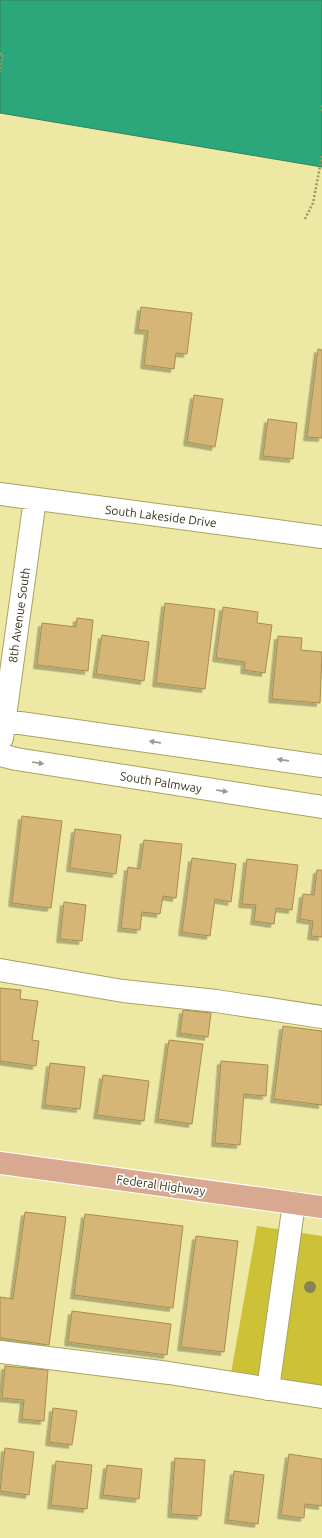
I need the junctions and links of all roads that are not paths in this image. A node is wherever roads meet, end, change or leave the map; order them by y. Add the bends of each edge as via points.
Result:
1 (0, 494) edge
2 (35, 499) junction
3 (322, 537) edge
4 (2, 723) edge
5 (0, 755) edge
6 (322, 766) edge
7 (322, 807) edge
8 (0, 970) edge
9 (322, 1017) edge
10 (0, 1163) edge
11 (294, 1203) junction
12 (322, 1207) edge
13 (0, 1352) edge
14 (268, 1389) junction
15 (322, 1397) edge

1 - 2 street, South Lakeside Drive
2 - 3 street, South Lakeside Drive
2 - 4 street, 8th Avenue South
4 - 5 street, 8th Avenue South
6 -> 4 street via 20,723
5 -> 7 street, South Palmway
8 - 9 street via 123,991 216,1001
10 - 11 main road, Federal Highway
11 - 12 main road, Federal Highway
11 - 14 street
13 - 14 street via 169,1373
14 - 15 street

